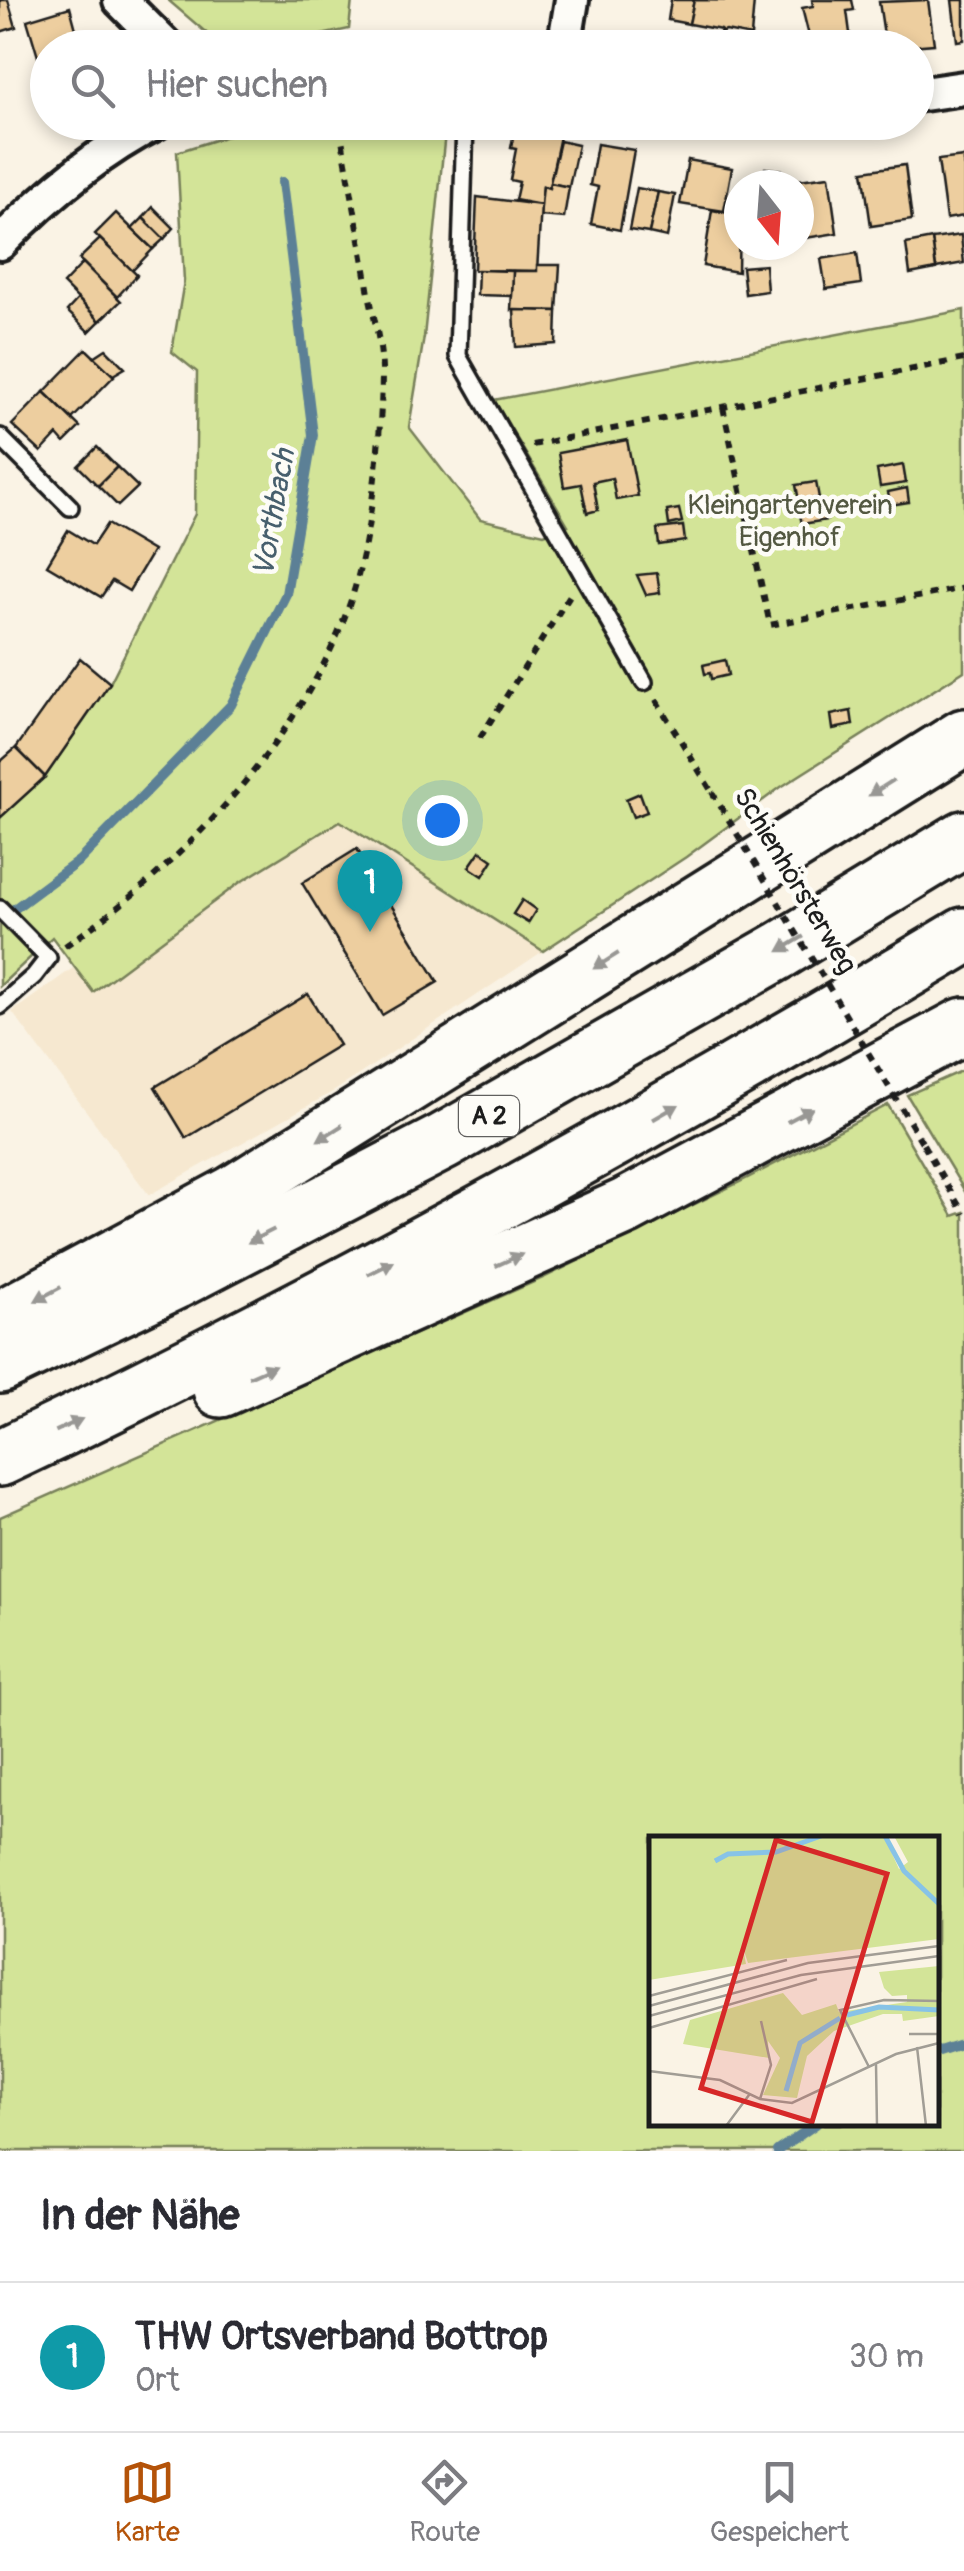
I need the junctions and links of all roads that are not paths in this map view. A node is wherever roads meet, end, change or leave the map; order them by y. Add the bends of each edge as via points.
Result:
1 (120, 0) edge
2 (572, 0) edge
3 (150, 30) edge
4 (567, 30) edge
5 (964, 88) edge
6 (934, 92) edge
7 (121, 140) edge
8 (464, 140) edge
9 (0, 242) edge
10 (0, 437) edge
11 (70, 508) dead end
12 (644, 682) road end
13 (964, 737) edge
14 (964, 839) edge
15 (0, 908) edge
16 (964, 936) edge
17 (0, 1006) edge
18 (964, 1026) edge
19 (0, 1319) edge
20 (0, 1366) edge
21 (139, 1392) junction
22 (0, 1458) edge

1 - 3 street
2 - 4 street
5 - 6 street
7 - 9 street
8 - 12 lane via 458,356
10 - 11 lane
13 -> 19 highway via 233,1194
14 -> 20 highway, A 2 via 444,1142
15 - 17 lane via 48,958
21 -> 16 highway via 412,1252
21 -> 18 highway via 184,1406 627,1206
22 -> 21 highway

